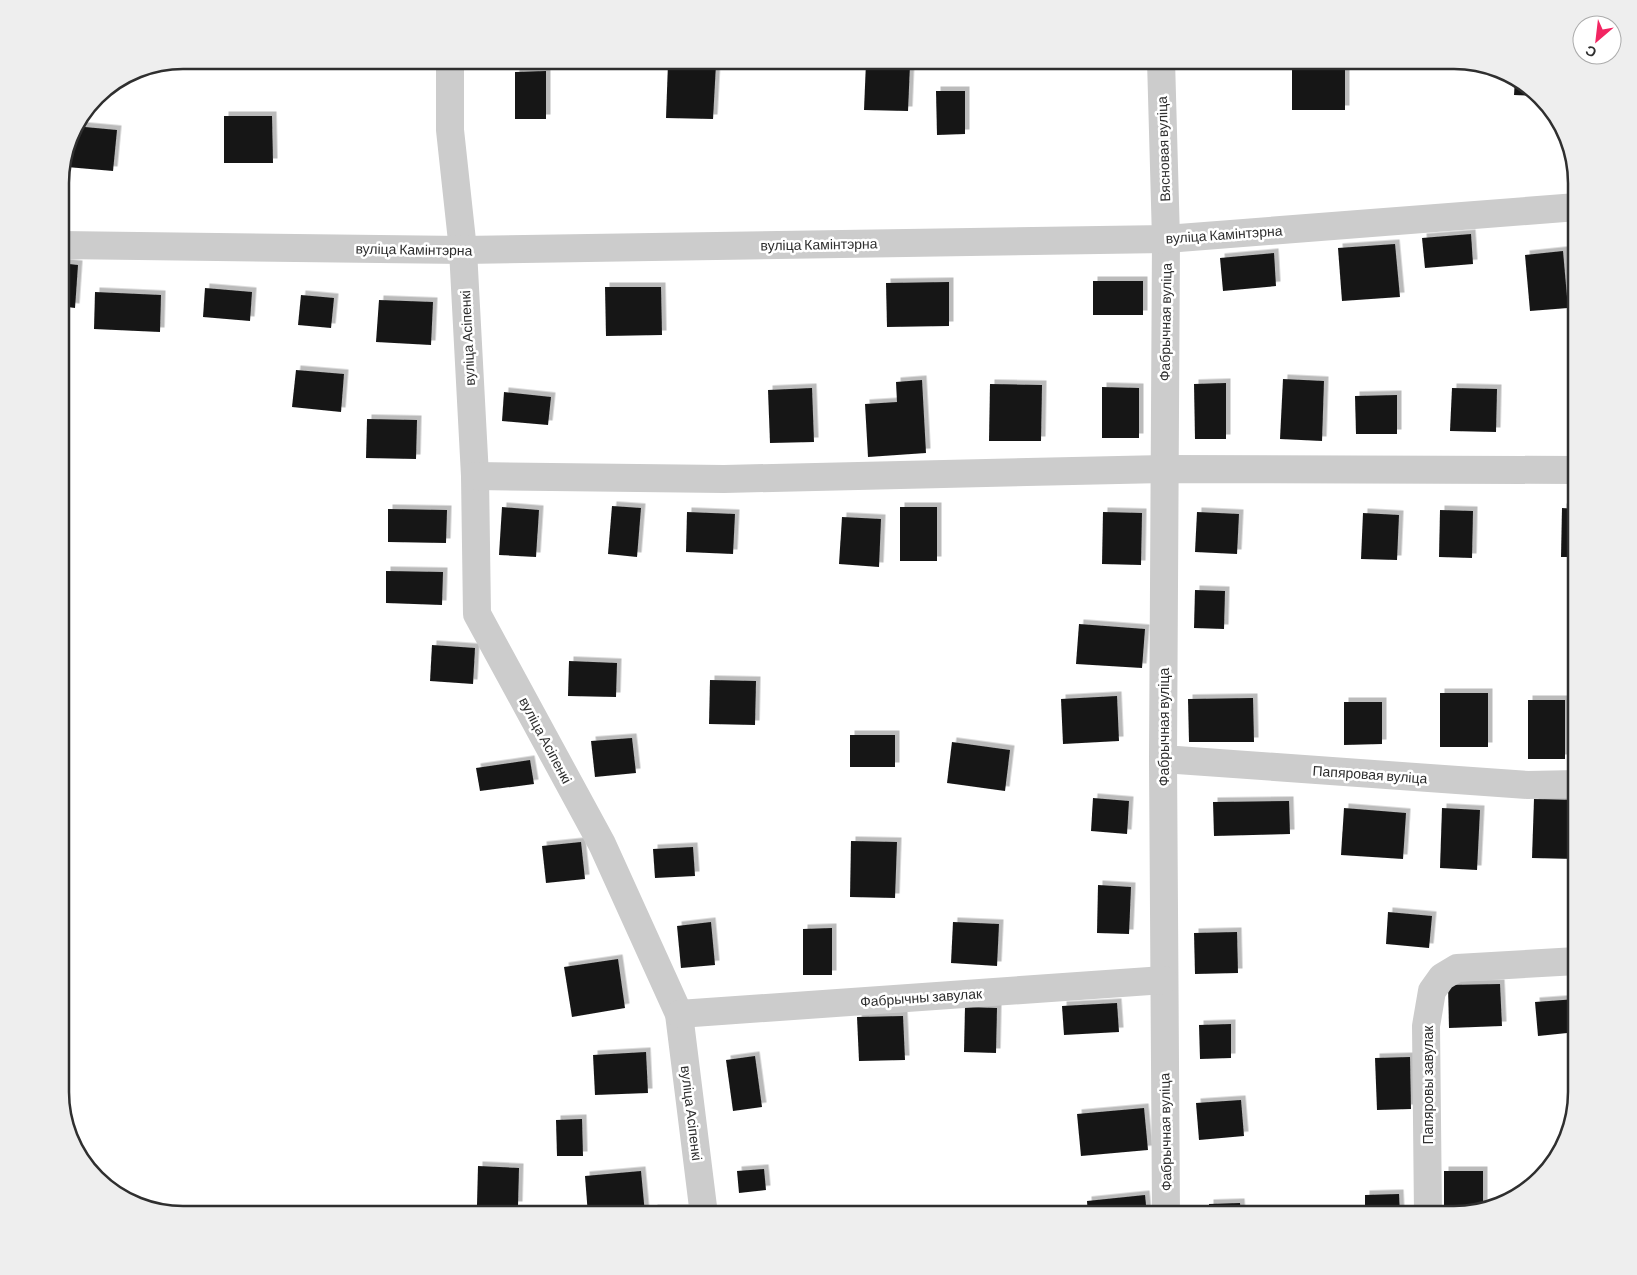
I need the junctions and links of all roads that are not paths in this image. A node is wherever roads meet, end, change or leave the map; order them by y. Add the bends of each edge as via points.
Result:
1 (450, 69) edge
2 (1161, 69) edge
3 (1568, 208) edge
4 (1166, 239) junction
5 (69, 245) edge
6 (463, 250) junction
7 (1164, 469) junction
8 (1568, 470) edge
9 (475, 476) junction
10 (1163, 759) junction
11 (1568, 784) edge
12 (1568, 962) edge
13 (1164, 980) junction
14 (679, 1014) junction
15 (703, 1206) edge
16 (1166, 1206) edge
17 (1428, 1206) edge

1 - 6 street, вуліца Асіпенкі via 450,130
2 - 4 street, Вясновая вуліца
3 - 4 street, вуліца Камінтэрна
4 - 6 street, вуліца Камінтэрна
4 - 7 street, Фабрычная вуліца
5 - 6 street, вуліца Камінтэрна
6 - 9 street, вуліца Асіпенкі
7 - 8 street
7 - 9 street via 724,479
7 - 10 street, Фабрычная вуліца
9 - 14 street, вуліца Асіпенкі via 478,614 602,844
10 - 11 street, Папяровая вуліца via 1528,785
10 - 13 street, Фабрычная вуліца
12 - 17 street, Папяровы завулак via 1457,968 1442,977 1432,991 1426,1026
13 - 14 street, Фабрычны завулак
13 - 16 street, Фабрычная вуліца
14 - 15 street, вуліца Асіпенкі

